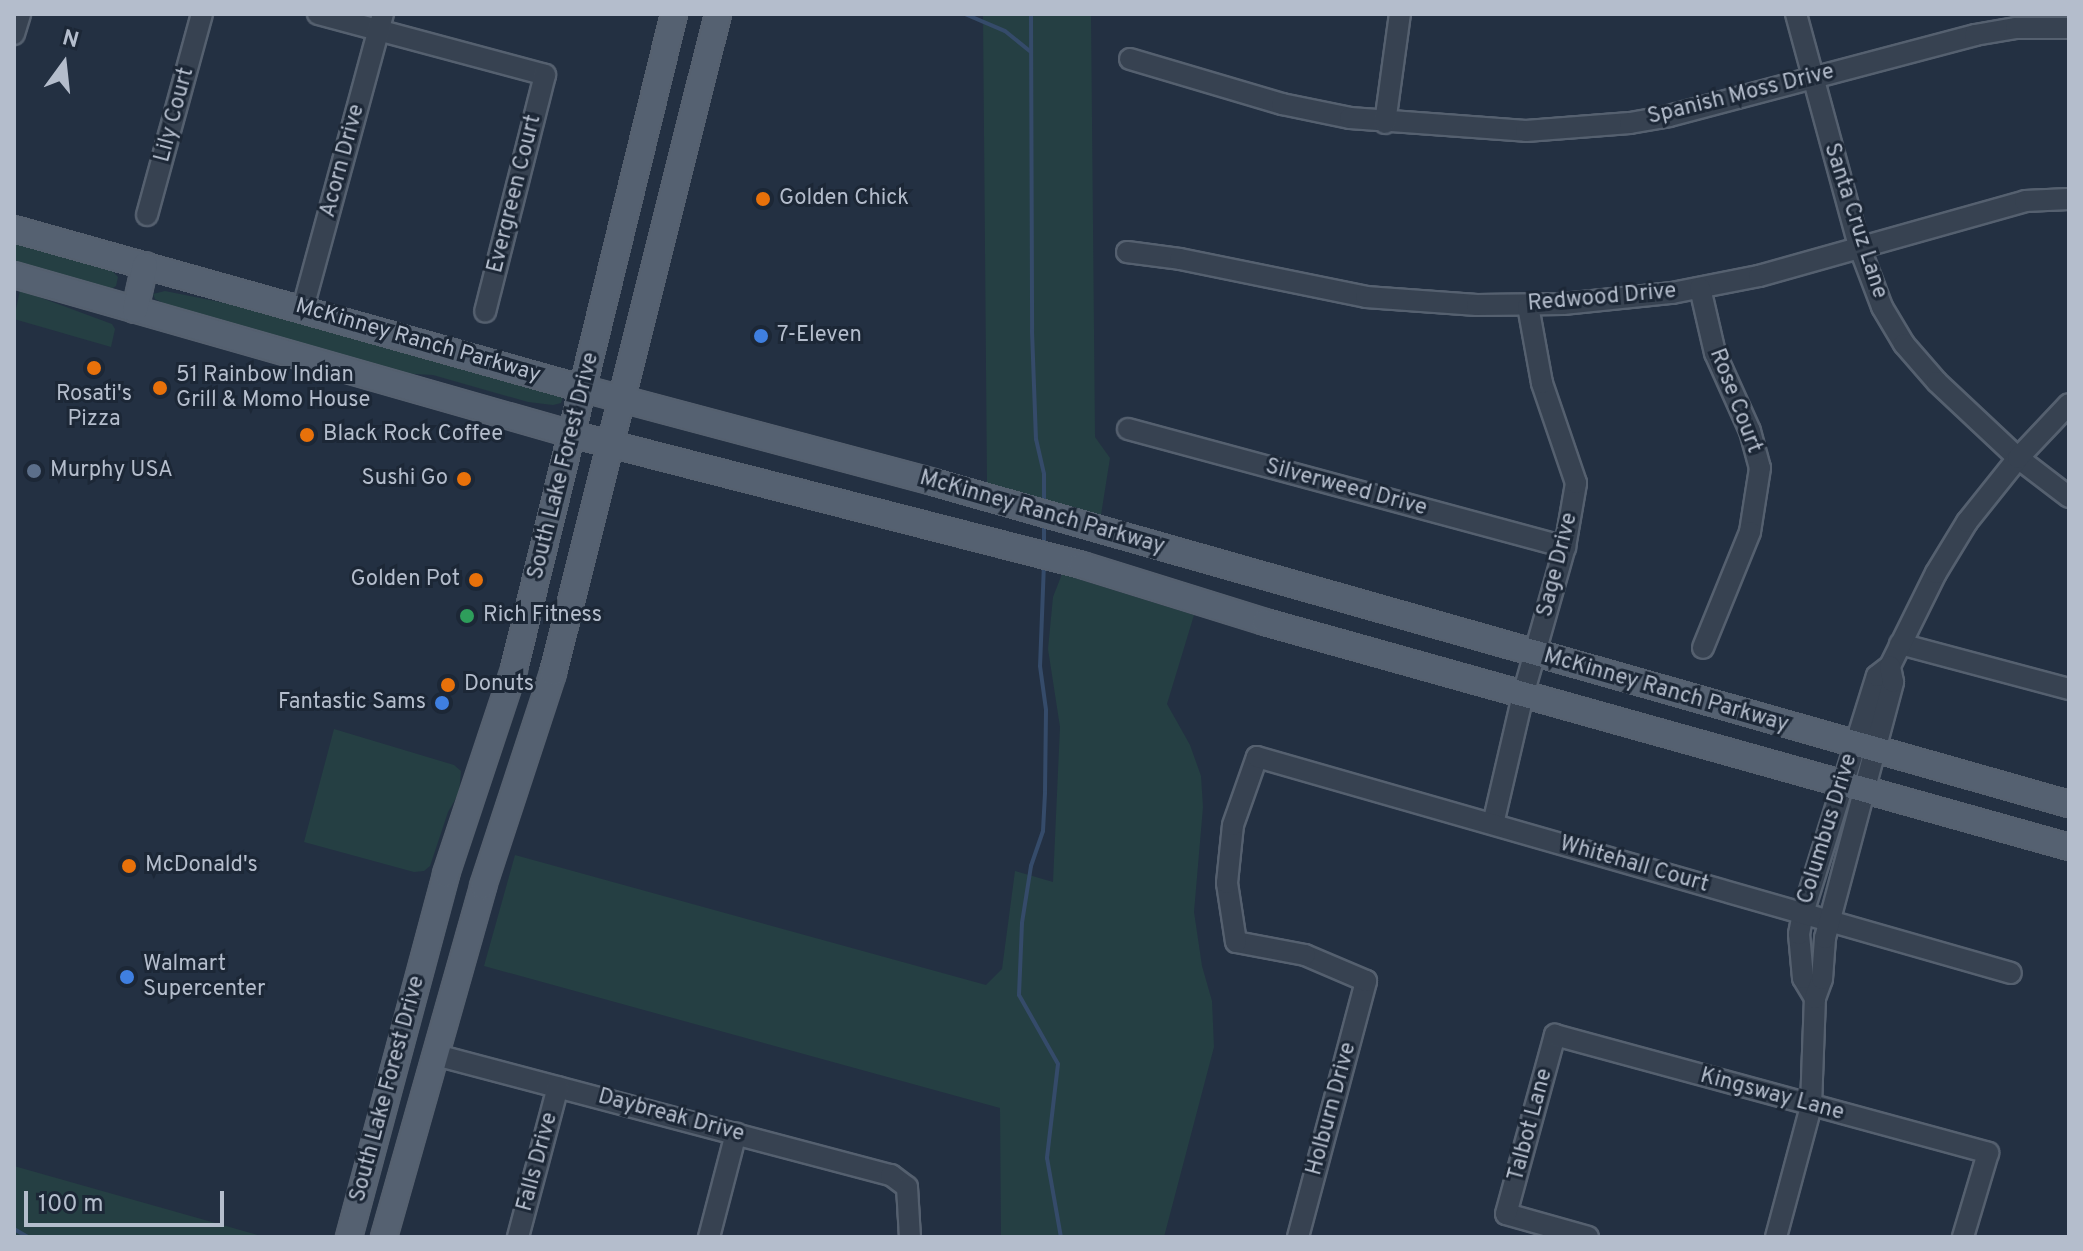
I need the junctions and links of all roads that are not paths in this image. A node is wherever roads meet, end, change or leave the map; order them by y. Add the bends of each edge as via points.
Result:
1 (20, 14) edge
2 (202, 14) edge
3 (318, 14) edge
4 (674, 14) edge
5 (718, 14) edge
6 (1400, 14) edge
7 (1796, 14) edge
8 (380, 22) edge
9 (2069, 28) edge
10 (14, 34) edge
11 (1130, 59) dead end
12 (1810, 77) junction
13 (1385, 123) junction
14 (645, 135) junction
15 (685, 145) junction
16 (2069, 199) edge
17 (147, 215) dead end
18 (14, 229) edge
19 (1859, 246) junction
20 (1127, 252) dead end
21 (145, 265) junction
22 (14, 275) edge
23 (1700, 288) junction
24 (1528, 306) junction
25 (303, 308) junction
26 (135, 310) junction
27 (485, 312) dead end
28 (584, 389) junction
29 (622, 398) junction
30 (2069, 404) edge
31 (1128, 429) dead end
32 (571, 434) junction
33 (610, 443) junction
34 (2018, 458) junction
35 (933, 482) junction
36 (2069, 497) edge
37 (861, 506) junction
38 (1565, 547) junction
39 (1900, 644) junction
40 (1703, 648) dead end
41 (1535, 654) junction
42 (2069, 689) edge
43 (1523, 695) junction
44 (1865, 747) junction
45 (1854, 787) junction
46 (2069, 804) edge
47 (1493, 824) junction
48 (2069, 847) edge
49 (439, 896) junction
50 (477, 907) junction
51 (1803, 913) junction
52 (1829, 920) junction
53 (2011, 973) dead end
54 (1366, 981) joint
55 (1815, 998) junction
56 (1555, 1035) joint
57 (436, 1055) junction
58 (558, 1087) junction
59 (1811, 1106) junction
60 (736, 1133) junction
61 (349, 1237) edge
62 (384, 1237) edge
63 (518, 1237) edge
64 (709, 1237) edge
65 (910, 1237) edge
66 (1298, 1237) edge
67 (1588, 1237) edge
68 (1776, 1237) edge
69 (1963, 1237) edge

1 - 10 street
2 - 17 street, Lily Court
3 - 8 street
4 - 14 main road, South Lake Forest Drive
5 - 15 main road, South Lake Forest Drive
6 - 13 street
7 - 12 street, Santa Cruz Lane
8 - 25 street, Acorn Drive
8 - 27 street, Evergreen Court via 545,75
9 - 12 street, Spanish Moss Drive via 1975,35
11 - 13 street, Spanish Moss Drive via 1282,104
12 - 13 street, Spanish Moss Drive via 1710,107 1630,123 1526,131
12 - 19 street, Santa Cruz Lane
14 - 15 main road
14 - 28 main road, South Lake Forest Drive
15 - 29 main road, South Lake Forest Drive
16 - 19 street, Redwood Drive via 2025,201
18 - 21 main road, McKinney Ranch Parkway
19 - 23 street, Redwood Drive
19 - 34 street, Santa Cruz Lane via 1882,307 1904,344
20 - 24 street, Redwood Drive via 1354,295
21 - 25 main road, McKinney Ranch Parkway
21 - 26 main road
22 - 26 main road, McKinney Ranch Parkway
23 - 24 street, Redwood Drive
23 - 40 street, Rose Court via 1715,353 1750,431 1760,468 1750,532
24 - 38 street, Sage Drive via 1542,383 1576,483
25 - 28 main road, McKinney Ranch Parkway
26 - 32 main road, McKinney Ranch Parkway
28 - 29 main road, McKinney Ranch Parkway
28 - 32 main road, South Lake Forest Drive
29 - 33 main road, South Lake Forest Drive
29 - 35 main road, McKinney Ranch Parkway
30 - 34 street, Columbus Drive
31 - 38 street, Silverweed Drive
32 - 33 main road, McKinney Ranch Parkway
32 - 49 main road, South Lake Forest Drive via 514,669
33 - 37 main road, McKinney Ranch Parkway
33 - 50 main road, South Lake Forest Drive via 553,673
34 - 36 street, Santa Cruz Lane
34 - 39 street, Columbus Drive via 1962,530
35 - 37 main road via 940,496 928,513
35 - 41 main road, McKinney Ranch Parkway
37 - 43 main road, McKinney Ranch Parkway
38 - 41 street, Sage Drive
39 - 42 street
39 - 44 street, Columbus Drive via 1890,666 1877,676
41 - 43 street, Sage Drive
41 - 44 main road, McKinney Ranch Parkway
43 - 45 main road, McKinney Ranch Parkway
43 - 47 street, Sage Drive
44 - 45 street, Columbus Drive
44 - 46 main road, McKinney Ranch Parkway
45 - 48 main road, McKinney Ranch Parkway
45 - 51 street, Columbus Drive
45 - 52 street, Columbus Drive
47 - 51 street, Whitehall Court
47 - 54 street, Whitehall Court via 1257,757 1233,825 1227,883 1236,942 1305,955
49 - 50 main road
49 - 61 main road, South Lake Forest Drive
50 - 57 main road, South Lake Forest Drive
51 - 52 street, Whitehall Court
51 - 55 street, Columbus Drive via 1803,978
52 - 53 street, Whitehall Court
52 - 55 street, Columbus Drive
54 - 66 street, Holburn Drive
55 - 59 street, Columbus Drive
56 - 59 street, Kingsway Lane
56 - 67 street, Talbot Lane via 1506,1214
57 - 58 street, Daybreak Drive
57 - 62 main road, South Lake Forest Drive
58 - 60 street, Daybreak Drive
58 - 63 street, Falls Drive
59 - 68 street, Columbus Drive
59 - 69 street, Kingsway Lane via 1988,1153
60 - 64 street
60 - 65 street, Daybreak Drive via 904,1181

